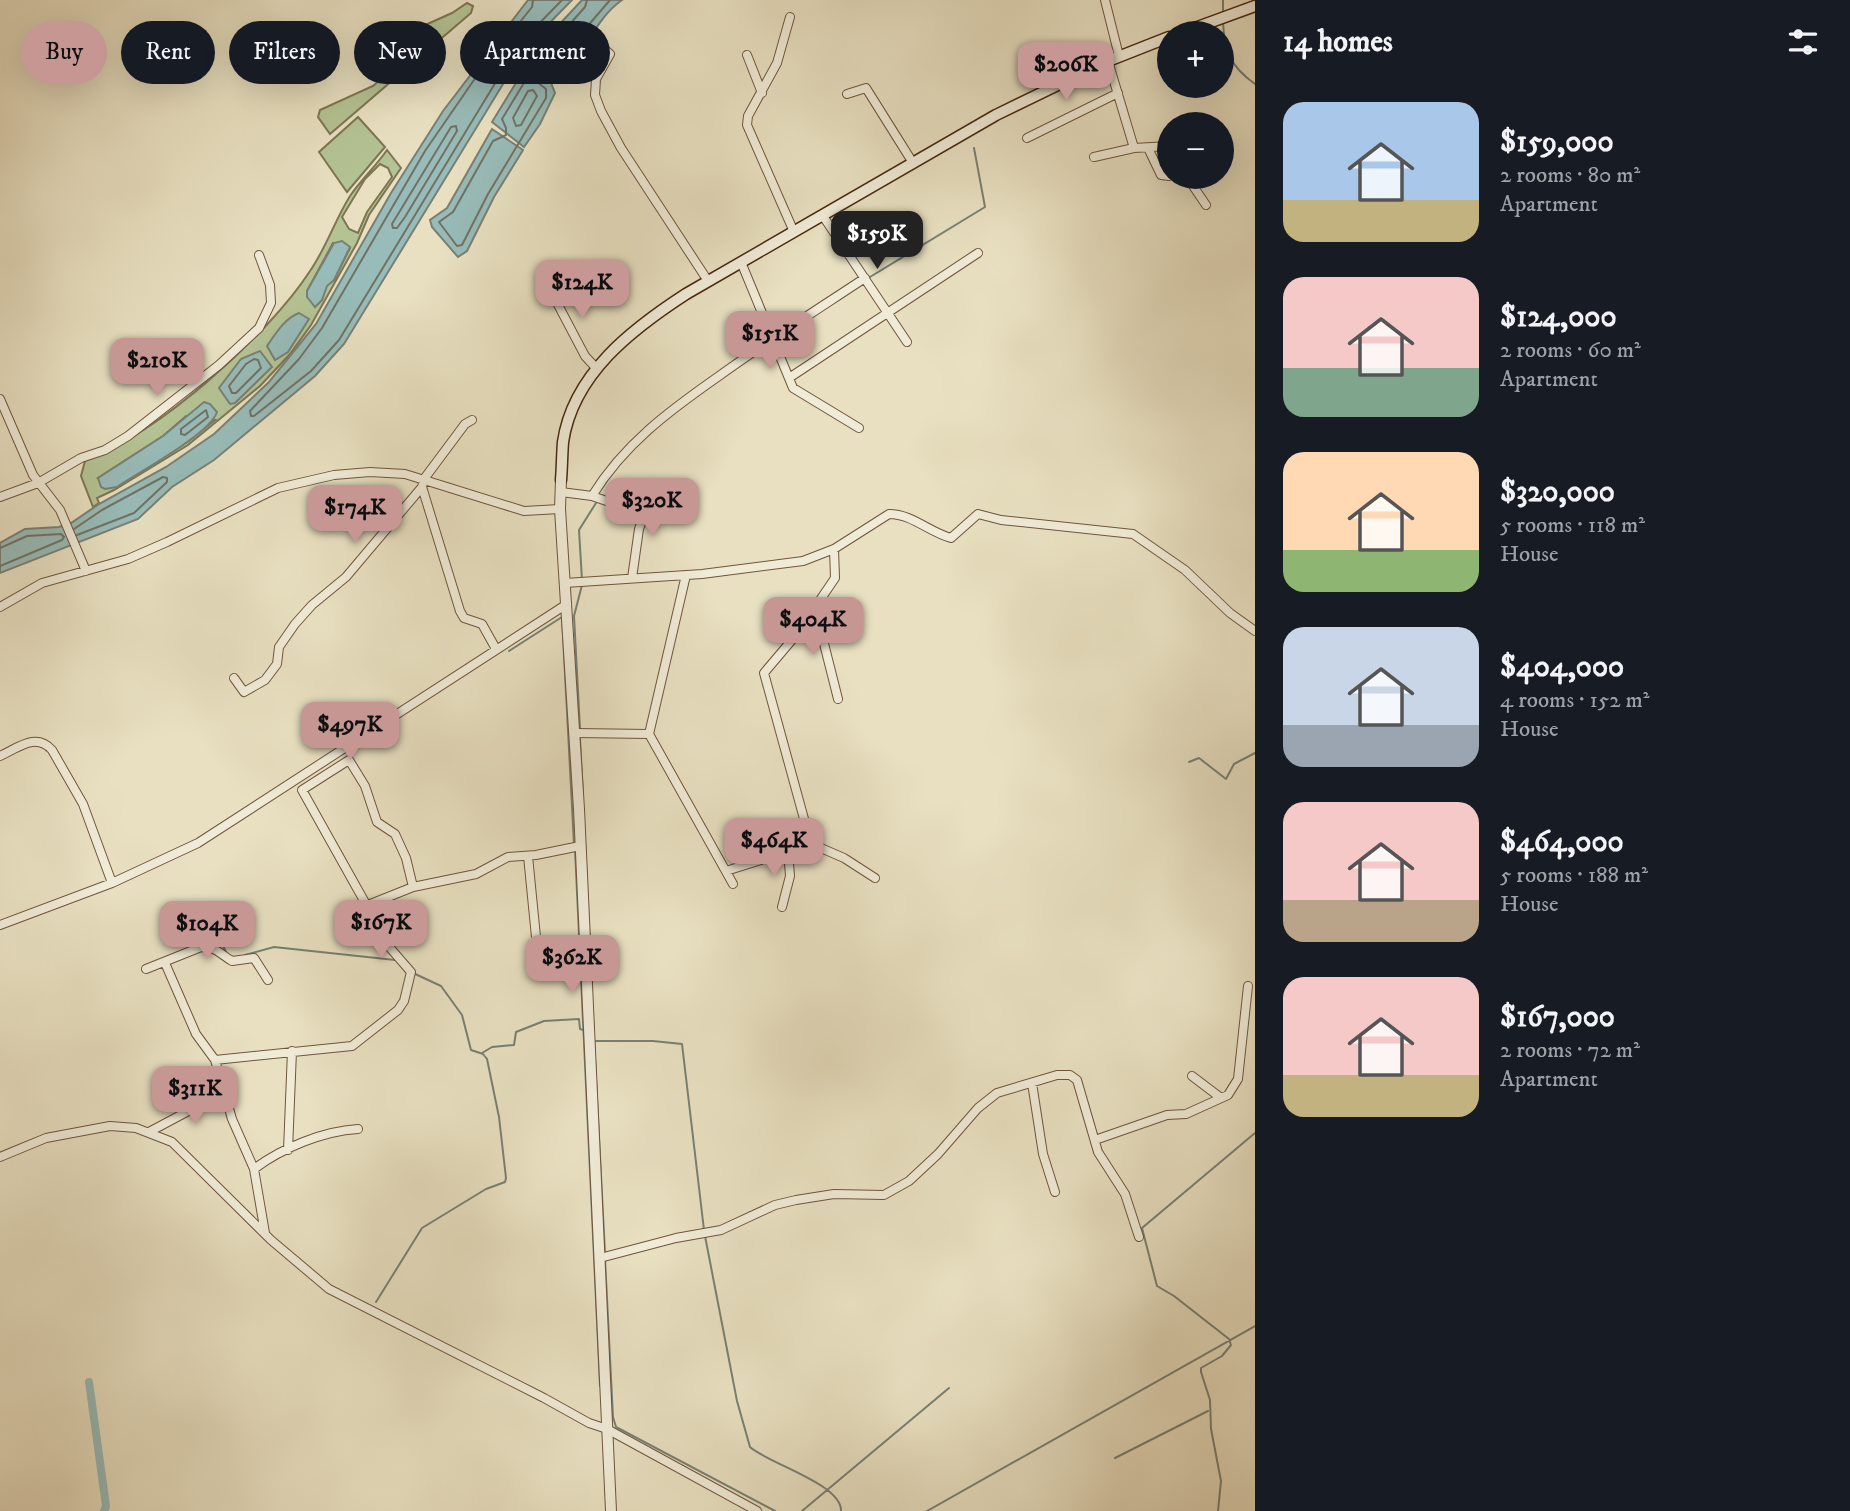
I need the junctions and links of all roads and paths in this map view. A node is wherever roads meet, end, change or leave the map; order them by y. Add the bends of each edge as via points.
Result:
1 (1105, 0) edge
2 (1255, 5) edge
3 (790, 17) dead end
4 (1213, 21) edge
5 (1157, 42) edge
6 (747, 55) dead end
7 (1114, 58) junction
8 (596, 84) edge
9 (762, 93) junction
10 (1118, 93) junction
11 (847, 94) dead end
12 (1027, 138) dead end
13 (1157, 147) edge
14 (1134, 148) junction
15 (1148, 148) junction
16 (1094, 157) dead end
17 (913, 163) junction
18 (1157, 167) edge
19 (1195, 189) edge
20 (1206, 205) dead end
21 (823, 216) junction
22 (794, 232) junction
23 (978, 253) dead end
24 (259, 255) dead end
25 (741, 262) junction
26 (561, 271) dead end
27 (864, 278) junction
28 (708, 281) junction
29 (888, 313) junction
30 (772, 338) junction
31 (907, 342) dead end
32 (597, 369) junction
33 (789, 378) junction
34 (0, 399) edge
35 (471, 420) dead end
36 (859, 428) dead end
37 (38, 483) junction
38 (423, 483) junction
39 (561, 486) junction
40 (652, 494) dead end
41 (592, 496) junction
42 (0, 497) edge
43 (561, 509) junction
44 (644, 514) junction
45 (834, 549) junction
46 (86, 571) junction
47 (686, 575) junction
48 (632, 578) junction
49 (565, 583) junction
50 (567, 604) junction
51 (0, 607) edge
52 (815, 608) junction
53 (1255, 631) edge
54 (496, 649) junction
55 (234, 678) dead end
56 (838, 699) dead end
57 (575, 733) junction
58 (649, 734) junction
59 (0, 756) edge
60 (807, 842) junction
61 (580, 846) junction
62 (788, 851) junction
63 (528, 856) junction
64 (726, 871) junction
65 (875, 878) dead end
66 (112, 883) junction
67 (733, 884) dead end
68 (413, 887) junction
69 (368, 905) junction
70 (782, 907) dead end
71 (0, 925) edge
72 (536, 937) dead end
73 (165, 963) junction
74 (146, 969) dead end
75 (268, 980) dead end
76 (1248, 986) dead end
77 (292, 1051) junction
78 (215, 1060) junction
79 (1192, 1076) dead end
80 (1032, 1083) junction
81 (224, 1092) junction
82 (1221, 1098) junction
83 (358, 1129) dead end
84 (149, 1132) junction
85 (1095, 1140) junction
86 (288, 1150) junction
87 (0, 1157) edge
88 (254, 1170) junction
89 (1055, 1192) dead end
90 (265, 1233) junction
91 (1139, 1237) dead end
92 (600, 1258) junction
93 (607, 1429) junction
94 (611, 1511) edge
95 (757, 1511) edge

1 - 7 street
2 - 4 main road
3 - 9 street
5 - 7 main road
6 - 9 street
7 - 10 street
7 - 17 main road via 996,114
8 - 28 street via 601,111 621,148
9 - 22 street via 748,116 749,133
10 - 12 street
10 - 14 street
11 - 17 street via 866,88
13 - 15 street
14 - 15 street
14 - 16 street
15 - 18 street
17 - 21 main road
19 - 20 street
21 - 22 main road
21 - 27 street
22 - 25 main road
23 - 29 street
24 - 37 street via 271,303 259,328 128,436
25 - 28 main road
25 - 30 street
26 - 32 street via 545,280 584,356
27 - 29 street
27 - 30 street
28 - 32 main road via 629,334
29 - 31 street
29 - 33 street
30 - 33 street
30 - 41 street via 656,421 608,470
32 - 39 main road via 570,415
33 - 36 street via 793,388
34 - 37 street
35 - 38 street
37 - 42 street
37 - 46 street via 66,522
38 - 43 street via 524,511
38 - 46 street via 405,474 370,472 278,488 128,559
38 - 54 street via 460,611 464,618 482,624
38 - 55 street via 346,577 296,624 279,647 276,664 265,680 244,692
39 - 41 street
39 - 43 street
40 - 44 street
41 - 44 street
43 - 49 street
44 - 48 street
45 - 47 street via 803,561
45 - 52 street via 835,578
45 - 53 street via 889,514 908,517 951,538 978,514 1132,534 1185,570
46 - 51 street via 42,583
47 - 48 street
47 - 58 street
48 - 49 street
49 - 50 street
50 - 54 street
50 - 57 street
52 - 56 street
52 - 60 street via 764,673
54 - 66 street via 198,843
57 - 58 street
57 - 61 street
58 - 64 street
59 - 66 street via 37,740 45,742 83,804
60 - 62 street
60 - 65 street
61 - 63 street
61 - 92 street
62 - 64 street
62 - 70 street via 789,876
63 - 68 street via 508,857 476,874
63 - 72 street
64 - 67 street
66 - 71 street
68 - 69 street
68 - 69 street via 395,834 377,822 365,786 348,760 302,790
69 - 77 street via 394,954 410,968 404,1001 352,1046
73 - 74 street
73 - 75 street via 211,947 232,961 254,958
73 - 78 street via 196,1034
76 - 82 street via 1238,1079
77 - 78 street
77 - 86 street
78 - 81 street
79 - 82 street
80 - 85 street via 1057,1075 1077,1080
80 - 89 street via 1043,1154
80 - 92 street via 997,1093 909,1181 884,1195 796,1199 721,1230
81 - 84 street
81 - 88 street
82 - 85 street via 1186,1114 1167,1115
83 - 86 street via 322,1136
84 - 87 street via 110,1126 80,1130
84 - 90 street via 182,1149
85 - 91 street via 1125,1194
86 - 88 street
88 - 90 street
90 - 93 street via 329,1289
92 - 93 street
93 - 94 street
93 - 95 street

